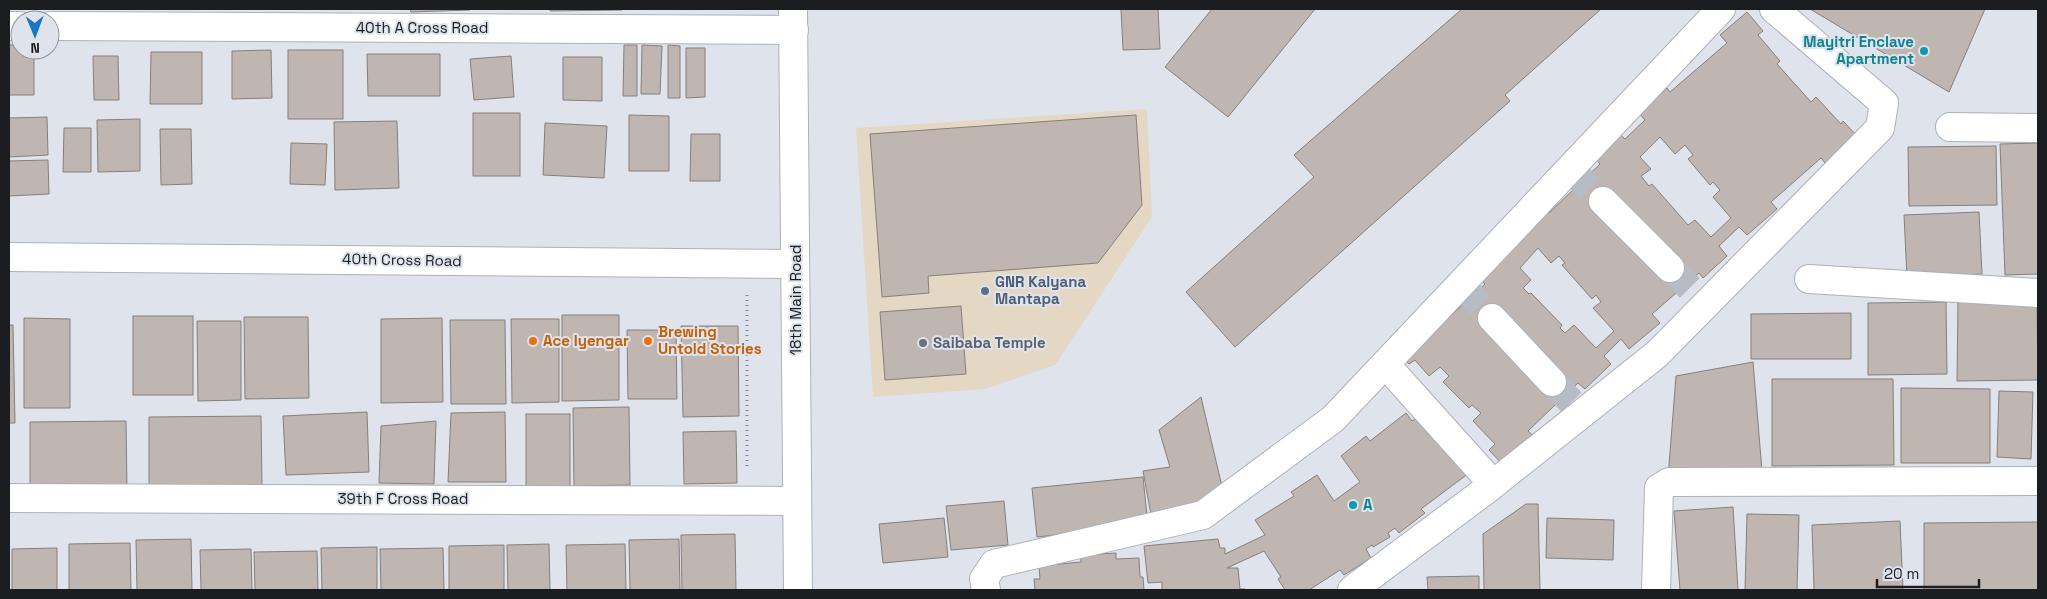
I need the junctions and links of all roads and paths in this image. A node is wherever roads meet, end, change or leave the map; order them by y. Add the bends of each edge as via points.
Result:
1 (1721, 9) edge
2 (1774, 9) edge
3 (794, 19) edge
4 (60, 26) edge
5 (1950, 128) dead end
6 (2038, 128) edge
7 (1603, 201) tunnel mouth
8 (9, 257) edge
9 (795, 264) junction
10 (1670, 268) tunnel mouth
11 (1808, 279) dead end
12 (2038, 292) edge
13 (747, 294) dead end
14 (1492, 318) tunnel mouth
15 (1386, 365) junction
16 (1552, 382) tunnel mouth
17 (747, 479) dead end
18 (2038, 481) edge
19 (1493, 484) junction
20 (9, 498) edge
21 (797, 501) junction
22 (798, 590) edge
23 (986, 590) edge
24 (1352, 590) edge
25 (1656, 590) edge

1 - 15 street
2 - 19 street via 1884,103 1880,128 1657,354
3 - 4 street, 40th A Cross Road
3 - 9 street, 18th Main Road
5 - 6 street
7 - 10 street
8 - 9 street, 40th Cross Road
9 - 21 street, 18th Main Road
11 - 12 street
13 - 17 path
14 - 16 street
15 - 19 street
15 - 23 street via 1333,419 1203,515 994,564 984,579
18 - 25 street via 1669,482 1659,488
19 - 24 street
20 - 21 street, 39th F Cross Road
21 - 22 street, 18th Main Road

